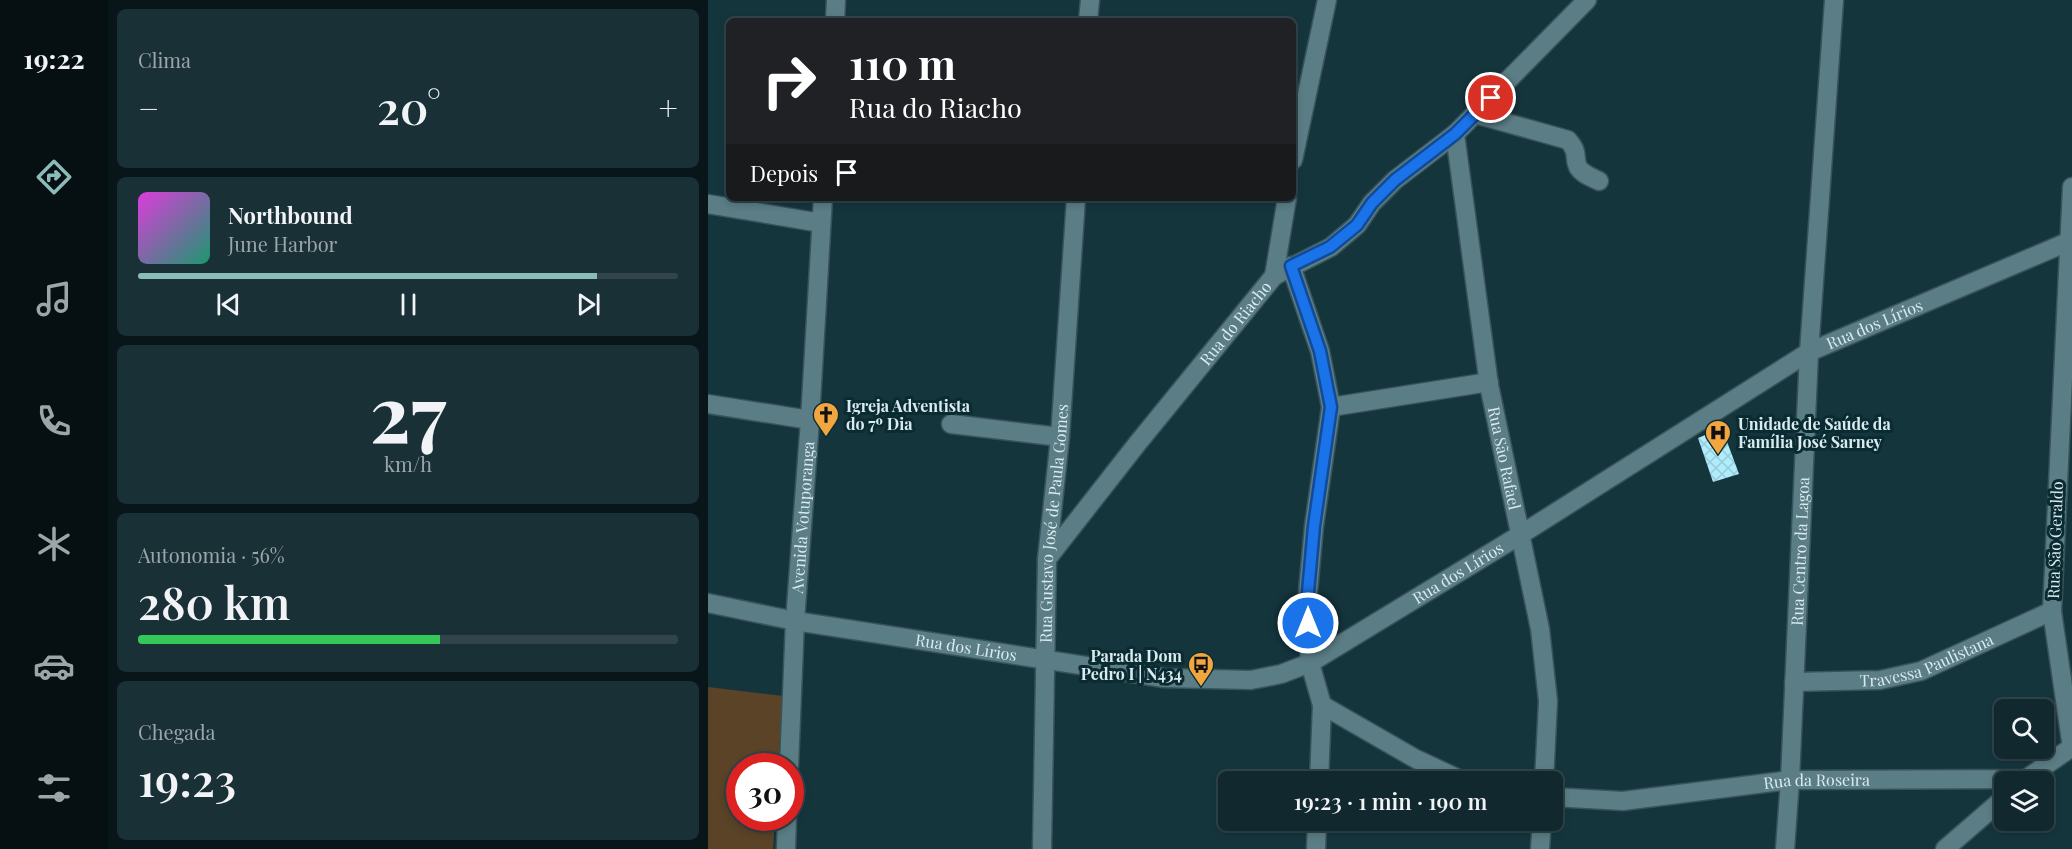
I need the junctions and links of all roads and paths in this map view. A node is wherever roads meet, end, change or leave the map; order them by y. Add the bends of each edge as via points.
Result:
1 (836, 0) edge
2 (1090, 0) edge
3 (1327, 0) edge
4 (1587, 0) edge
5 (1834, 0) edge
6 (835, 18) edge
7 (1088, 18) edge
8 (1475, 114) junction
9 (1455, 134) junction
10 (1296, 141) edge
11 (1599, 182) dead end
12 (2072, 187) edge
13 (823, 201) edge
14 (1076, 201) edge
15 (1286, 201) edge
16 (708, 204) edge
17 (2072, 204) edge
18 (821, 224) junction
19 (2070, 241) junction
20 (1291, 266) junction
21 (1274, 276) junction
22 (1809, 352) junction
23 (1489, 382) junction
24 (708, 404) edge
25 (1331, 407) junction
26 (810, 420) junction
27 (951, 424) dead end
28 (1060, 437) junction
29 (1520, 535) junction
30 (1047, 559) junction
31 (708, 603) edge
32 (2052, 611) junction
33 (795, 621) junction
34 (1046, 659) junction
35 (1310, 663) junction
36 (1794, 682) junction
37 (1322, 705) junction
38 (2072, 747) edge
39 (790, 753) edge
40 (1319, 771) edge
41 (1442, 771) edge
42 (1545, 771) edge
43 (2038, 771) edge
44 (1790, 780) junction
45 (1994, 780) edge
46 (1563, 798) edge
47 (1994, 807) edge
48 (787, 831) edge
49 (1317, 831) edge
50 (1541, 831) edge
51 (786, 849) edge
52 (1042, 849) edge
53 (1316, 849) edge
54 (1540, 849) edge
55 (1785, 849) edge
56 (1945, 849) edge

1 - 6 street
2 - 7 street
3 - 10 street
4 - 8 street, Rua do Riacho
5 - 22 street, Rua Centro da Lagoa
8 - 9 street, Rua do Riacho
8 - 11 street via 1568,140 1575,148 1578,167
9 - 20 street, Rua do Riacho via 1395,180 1357,225 1330,247
9 - 23 street, Rua São Rafael
12 - 17 street, Rua São Geraldo
13 - 18 street, Avenida Votuporanga
14 - 28 street, Rua Gustavo José de Paula Gomes
15 - 21 street
16 - 18 street
17 - 19 street, Rua São Geraldo
18 - 26 street, Avenida Votuporanga
19 - 22 street, Rua dos Lírios
19 - 32 street, Rua São Geraldo
20 - 21 street, Rua do Riacho
20 - 25 street via 1320,351
21 - 30 street, Rua do Riacho
22 - 29 street, Rua dos Lírios
22 - 36 street, Rua Centro da Lagoa
23 - 25 street
23 - 29 street, Rua São Rafael
24 - 26 street
25 - 35 street via 1307,603
26 - 33 street, Avenida Votuporanga
27 - 28 street
28 - 30 street, Rua Gustavo José de Paula Gomes
29 - 35 street, Rua dos Lírios
29 - 42 street, Rua São Rafael via 1545,663 1548,701
30 - 34 street, Rua Gustavo José de Paula Gomes
31 - 33 street, Rua dos Lírios
32 - 36 street, Travessa Paulistana via 1921,671 1880,680
32 - 38 street, Rua São Geraldo
33 - 34 street, Rua dos Lírios
33 - 39 street, Avenida Votuporanga
34 - 35 street, Rua dos Lírios via 1164,678 1251,680
34 - 52 street, Rua Gustavo José de Paula Gomes
35 - 37 street
36 - 44 street, Rua Centro da Lagoa
37 - 40 street
37 - 41 street
38 - 43 street, Rua da Roseira
44 - 45 street, Rua da Roseira
44 - 46 street, Rua da Roseira via 1623,801
44 - 55 street, Rua Centro da Lagoa
47 - 56 street
48 - 51 street
49 - 53 street
50 - 54 street

